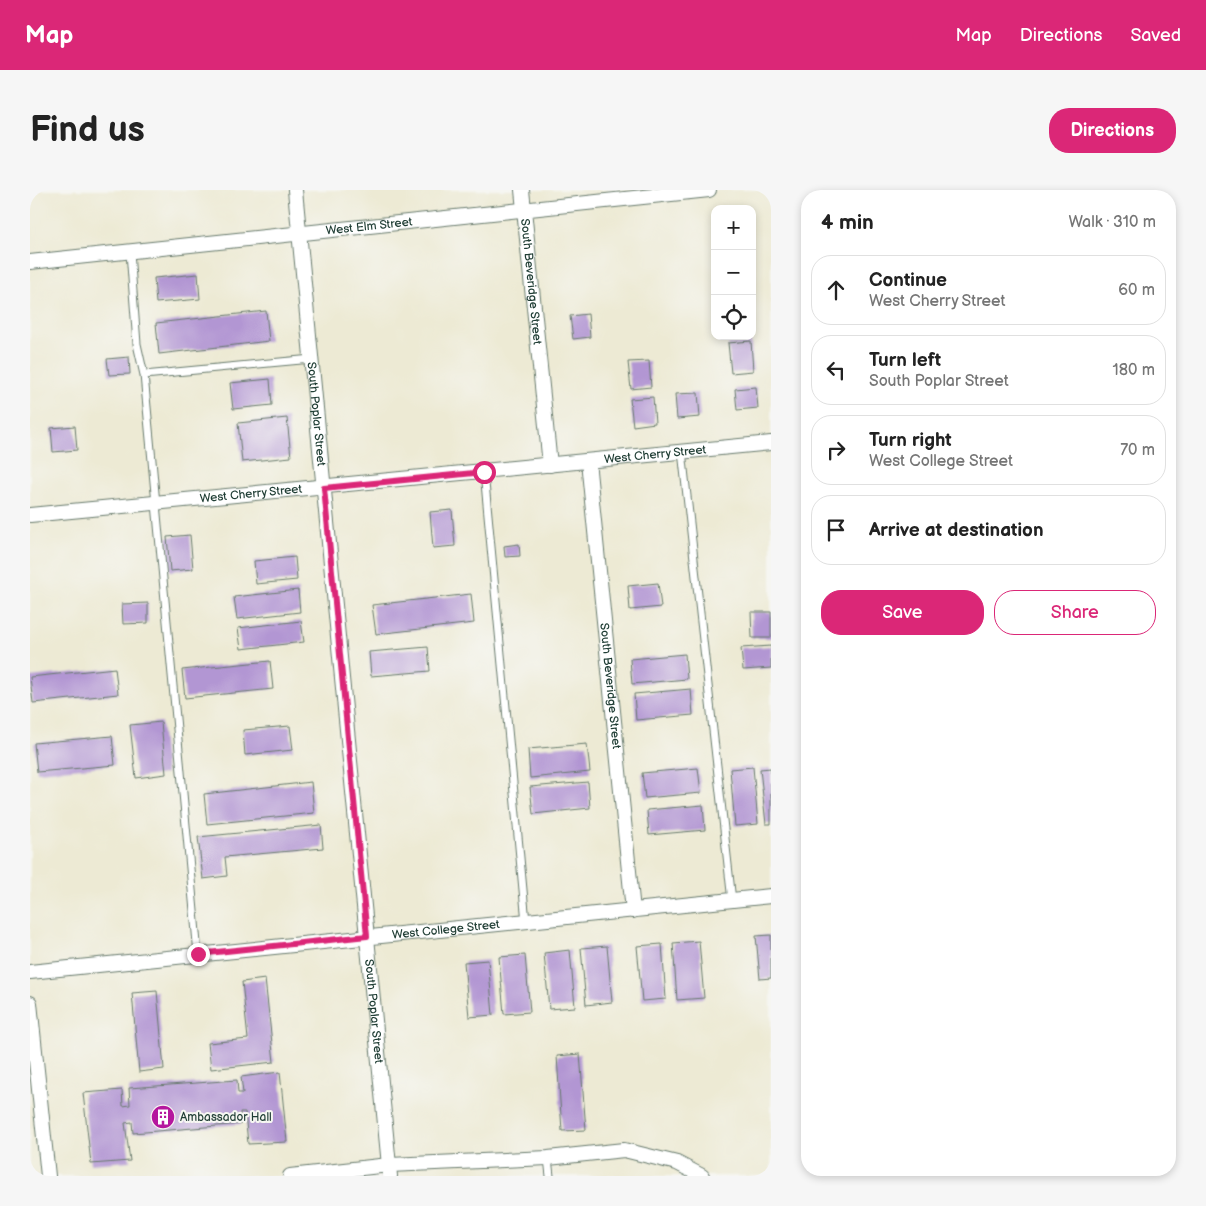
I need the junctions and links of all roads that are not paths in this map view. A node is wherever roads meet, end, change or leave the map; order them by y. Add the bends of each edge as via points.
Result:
1 (295, 190) edge
2 (522, 190) edge
3 (709, 190) edge
4 (524, 209) junction
5 (300, 234) junction
6 (130, 252) junction
7 (30, 262) edge
8 (312, 359) junction
9 (144, 375) junction
10 (771, 443) edge
11 (682, 451) junction
12 (588, 461) junction
13 (550, 464) junction
14 (484, 472) junction
15 (324, 488) junction
16 (155, 502) junction
17 (30, 515) edge
18 (771, 896) edge
19 (732, 901) junction
20 (633, 911) junction
21 (526, 922) junction
22 (367, 936) junction
23 (198, 954) junction
24 (30, 972) edge
25 (30, 1003) edge
26 (548, 1158) junction
27 (390, 1170) edge
28 (48, 1176) edge
29 (290, 1176) edge
30 (550, 1176) edge
31 (702, 1176) edge

1 - 5 street, South Poplar Street
2 - 4 street, South Beveridge Street
3 - 4 street, West Elm Street
4 - 5 street, West Elm Street
4 - 13 street, South Beveridge Street
5 - 6 street, West Elm Street
5 - 8 street, South Poplar Street
6 - 7 street, West Elm Street
6 - 9 lane via 137,344
8 - 9 lane
8 - 15 street, South Poplar Street
9 - 16 lane
10 - 11 street, West Cherry Street
11 - 12 street, West Cherry Street
11 - 19 lane
12 - 13 street, West Cherry Street
12 - 20 street, South Beveridge Street
13 - 14 street, West Cherry Street
14 - 15 street, West Cherry Street
14 - 21 lane
15 - 16 street, West Cherry Street
15 - 22 street, South Poplar Street
16 - 17 street, West Cherry Street
16 - 23 lane
18 - 19 street, West College Street
19 - 20 street, West College Street
20 - 21 street, West College Street
21 - 22 street, West College Street
22 - 23 street, West College Street
22 - 27 street, South Poplar Street
23 - 24 street, West College Street
25 - 28 street
26 - 27 street
26 - 30 lane
26 - 31 street via 624,1150 677,1163
27 - 29 street

